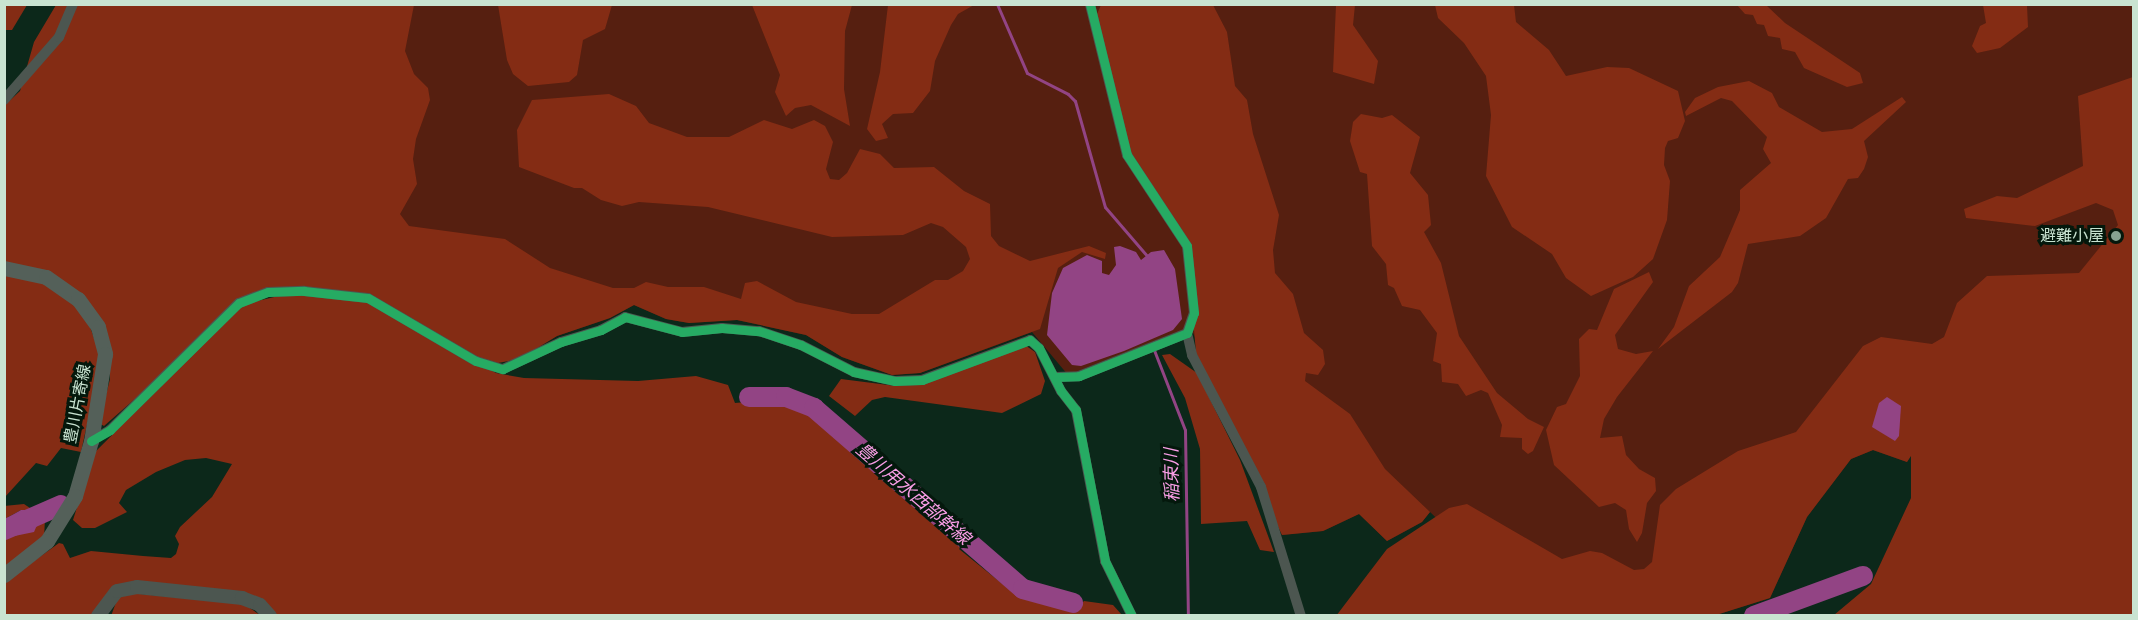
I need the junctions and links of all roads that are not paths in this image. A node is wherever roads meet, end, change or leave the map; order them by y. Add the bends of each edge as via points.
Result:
1 (74, 4) edge
2 (1090, 4) edge
3 (4, 100) edge
4 (4, 268) edge
5 (1187, 333) junction
6 (1056, 377) junction
7 (91, 441) junction
8 (4, 575) edge
9 (98, 615) edge
10 (270, 615) edge
11 (1132, 615) edge
12 (1301, 615) edge

1 - 3 street via 59,37
2 - 5 street via 1127,155 1187,246 1194,313
4 - 7 main road, 豊川片寄線 via 30,272 62,285 88,310 98,327 104,366
5 - 6 street via 1079,376
5 - 12 street via 1192,355 1261,486
6 - 7 street via 1039,348 1029,340 922,380 894,381 854,372 801,345 759,331 722,328 682,332 663,329 634,316 561,342 524,362 496,368 476,362 368,298 282,290 239,303 110,430
6 - 11 street via 1079,419 1109,575
7 - 8 main road, 豊川片寄線 via 75,496 61,523 47,541
9 - 10 street via 117,591 137,587 242,598

